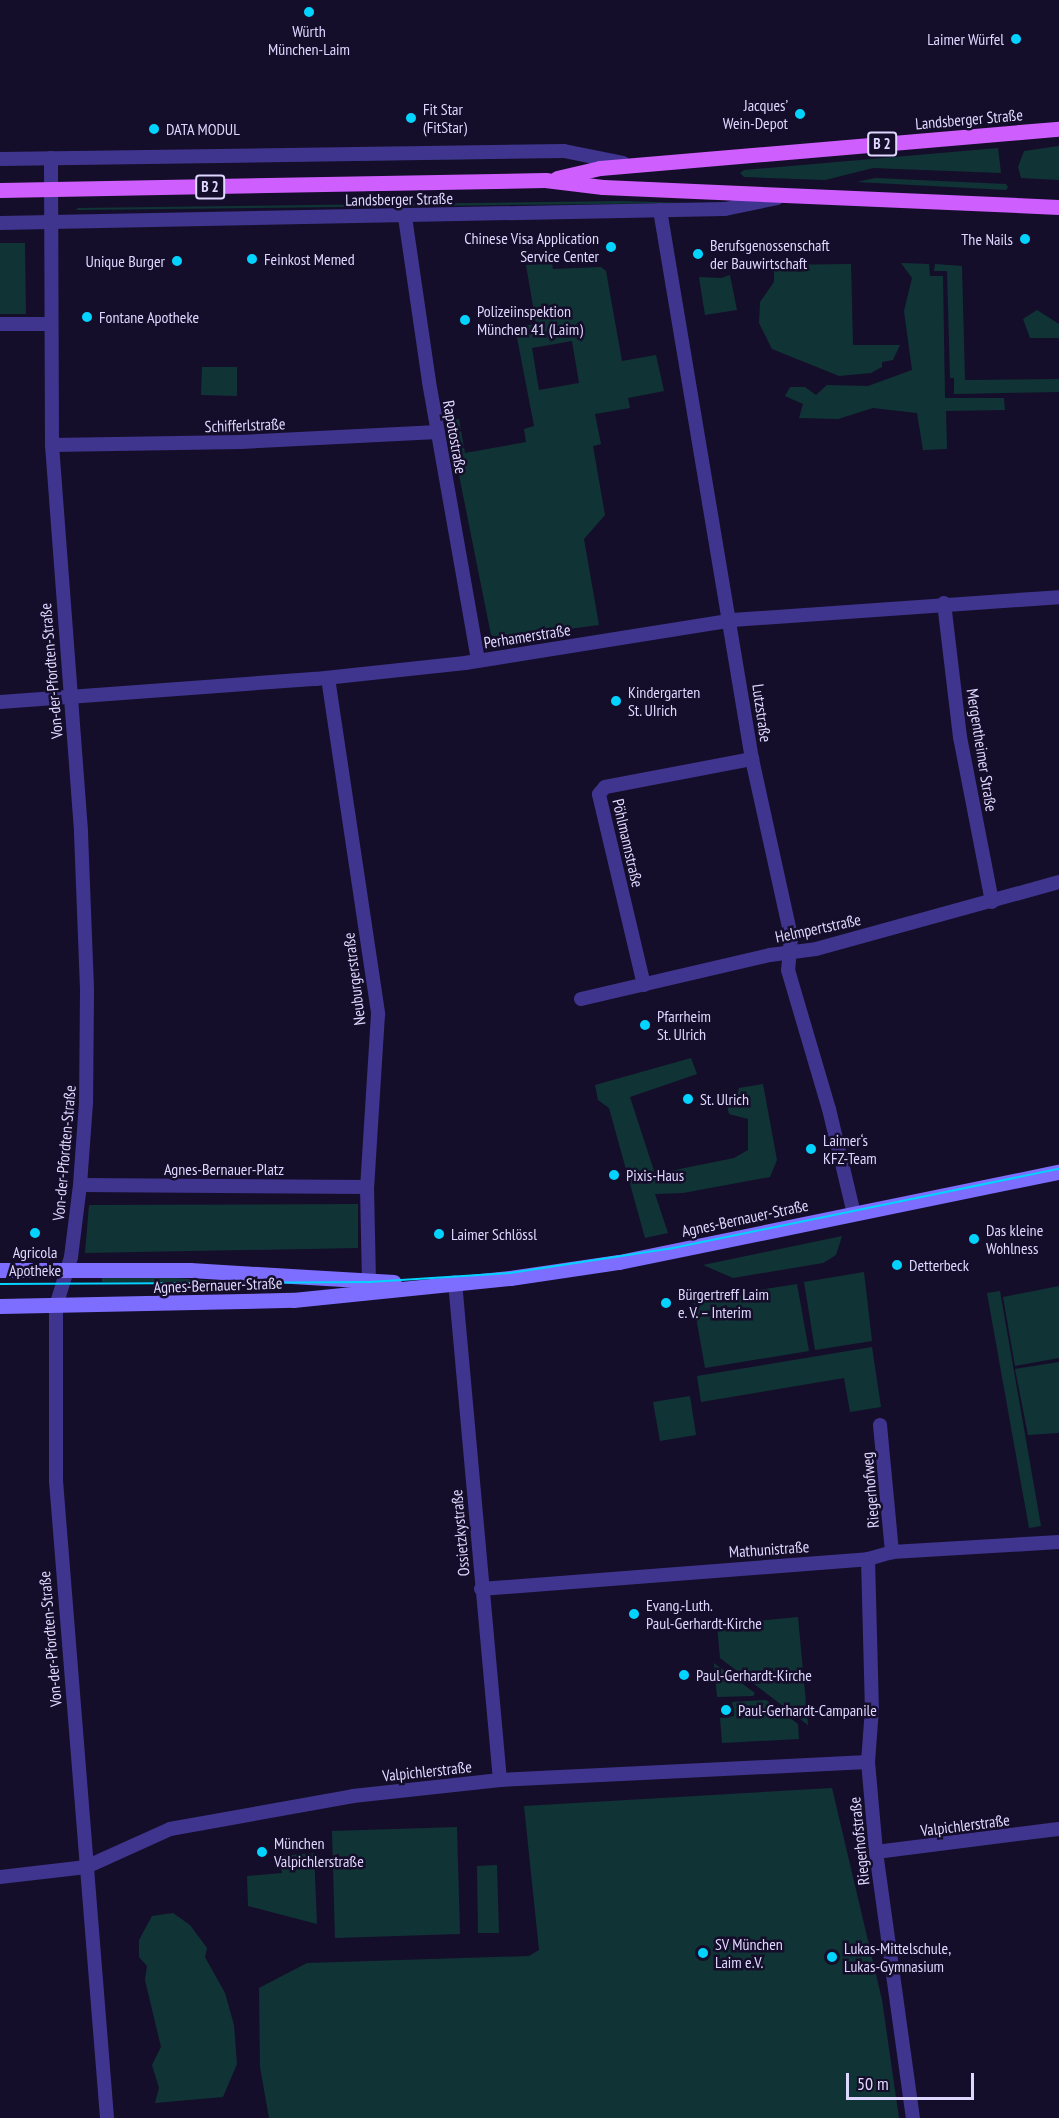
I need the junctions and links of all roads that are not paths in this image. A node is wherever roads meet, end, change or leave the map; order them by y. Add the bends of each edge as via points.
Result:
1 (1059, 129) edge
2 (51, 158) junction
3 (0, 159) edge
4 (631, 165) junction
5 (545, 180) junction
6 (51, 189) junction
7 (0, 190) edge
8 (797, 193) junction
9 (1059, 207) edge
10 (660, 210) junction
11 (405, 217) junction
12 (0, 223) edge
13 (52, 223) junction
14 (0, 324) edge
15 (50, 324) junction
16 (438, 432) junction
17 (52, 445) junction
18 (1059, 597) edge
19 (944, 603) junction
20 (732, 620) junction
21 (478, 661) junction
22 (328, 678) junction
23 (71, 697) junction
24 (0, 702) edge
25 (752, 759) junction
26 (1059, 882) edge
27 (993, 902) junction
28 (789, 952) junction
29 (644, 985) junction
30 (581, 999) dead end
31 (1059, 1172) edge
32 (80, 1185) junction
33 (368, 1187) junction
34 (854, 1214) junction
35 (0, 1270) edge
36 (67, 1270) junction
37 (369, 1279) junction
38 (455, 1282) junction
39 (435, 1283) junction
40 (0, 1306) edge
41 (56, 1306) junction
42 (880, 1425) dead end
43 (1059, 1542) edge
44 (892, 1552) junction
45 (868, 1558) junction
46 (481, 1589) junction
47 (868, 1762) junction
48 (500, 1780) junction
49 (1059, 1829) edge
50 (876, 1851) junction
51 (86, 1867) junction
52 (0, 1876) edge
53 (107, 2118) edge
54 (913, 2118) edge

1 - 4 main road, Landsberger Straße / B 2
2 - 3 street, Landsberger Straße
2 - 4 street, Landsberger Straße via 564,151
2 - 6 street
4 - 5 main road, Landsberger Straße / B 2
5 - 6 main road, Landsberger Straße / B 2
5 - 8 main road, Landsberger Straße / B 2 via 603,187
6 - 7 main road, Landsberger Straße / B 2
6 - 13 street, Von-der-Pfordten-Straße
8 - 9 main road, Landsberger Straße / B 2
8 - 10 street, Landsberger Straße via 725,209
10 - 11 street, Landsberger Straße
10 - 20 street, Lutzstraße
11 - 13 street, Landsberger Straße
11 - 16 street, Rapotostraße
12 - 13 street, Landsberger Straße
13 - 15 street, Von-der-Pfordten-Straße
14 - 15 street
15 - 17 street, Von-der-Pfordten-Straße
16 - 17 street, Schifferlstraße via 240,442
16 - 21 street, Rapotostraße
17 - 23 street, Von-der-Pfordten-Straße
18 - 19 street, Perhamerstraße
19 - 20 street, Perhamerstraße
19 - 27 street, Mergentheimer Straße via 960,737
20 - 21 street, Perhamerstraße
20 - 25 street, Lutzstraße
21 - 22 street, Perhamerstraße
22 - 23 street, Perhamerstraße
22 - 33 street, Neuburgerstraße via 378,1014
23 - 24 street, Perhamerstraße
23 - 32 street, Von-der-Pfordten-Straße via 87,942 86,1103
25 - 28 street, Lutzstraße via 790,937
25 - 29 street, Pöhlmannstraße via 605,787 599,794
26 - 27 street, Helmpertstraße
27 - 28 street, Helmpertstraße
28 - 29 street, Helmpertstraße
28 - 34 street, Lutzstraße via 788,970 830,1109
29 - 30 street, Helmpertstraße
31 - 34 main road, Agnes-Bernauer-Straße
32 - 33 street, Agnes-Bernauer-Platz
32 - 36 street, Von-der-Pfordten-Straße
33 - 37 street, Neuburgerstraße
34 - 38 main road, Agnes-Bernauer-Straße via 619,1262
35 - 36 main road, Agnes-Bernauer-Straße
36 - 37 main road, Agnes-Bernauer-Straße via 190,1270
36 - 41 street, Von-der-Pfordten-Straße
37 - 39 main road, Agnes-Bernauer-Straße
38 - 39 main road, Agnes-Bernauer-Straße
38 - 46 street, Ossietzkystraße
39 - 41 main road, Agnes-Bernauer-Straße via 293,1300
40 - 41 main road, Agnes-Bernauer-Straße
41 - 51 street, Von-der-Pfordten-Straße via 58,1546
42 - 44 street, Riegerhofweg
43 - 44 street, Mathunistraße
44 - 45 street, Mathunistraße
45 - 46 street, Mathunistraße
45 - 47 street, Riegerhofstraße via 872,1708
46 - 48 street, Ossietzkystraße
47 - 48 street, Valpichlerstraße
47 - 50 street, Riegerhofstraße
48 - 51 street, Valpichlerstraße via 353,1796 170,1829
49 - 50 street, Valpichlerstraße
50 - 54 street, Riegerhofstraße
51 - 52 street, Valpichlerstraße
51 - 53 street, Von-der-Pfordten-Straße

